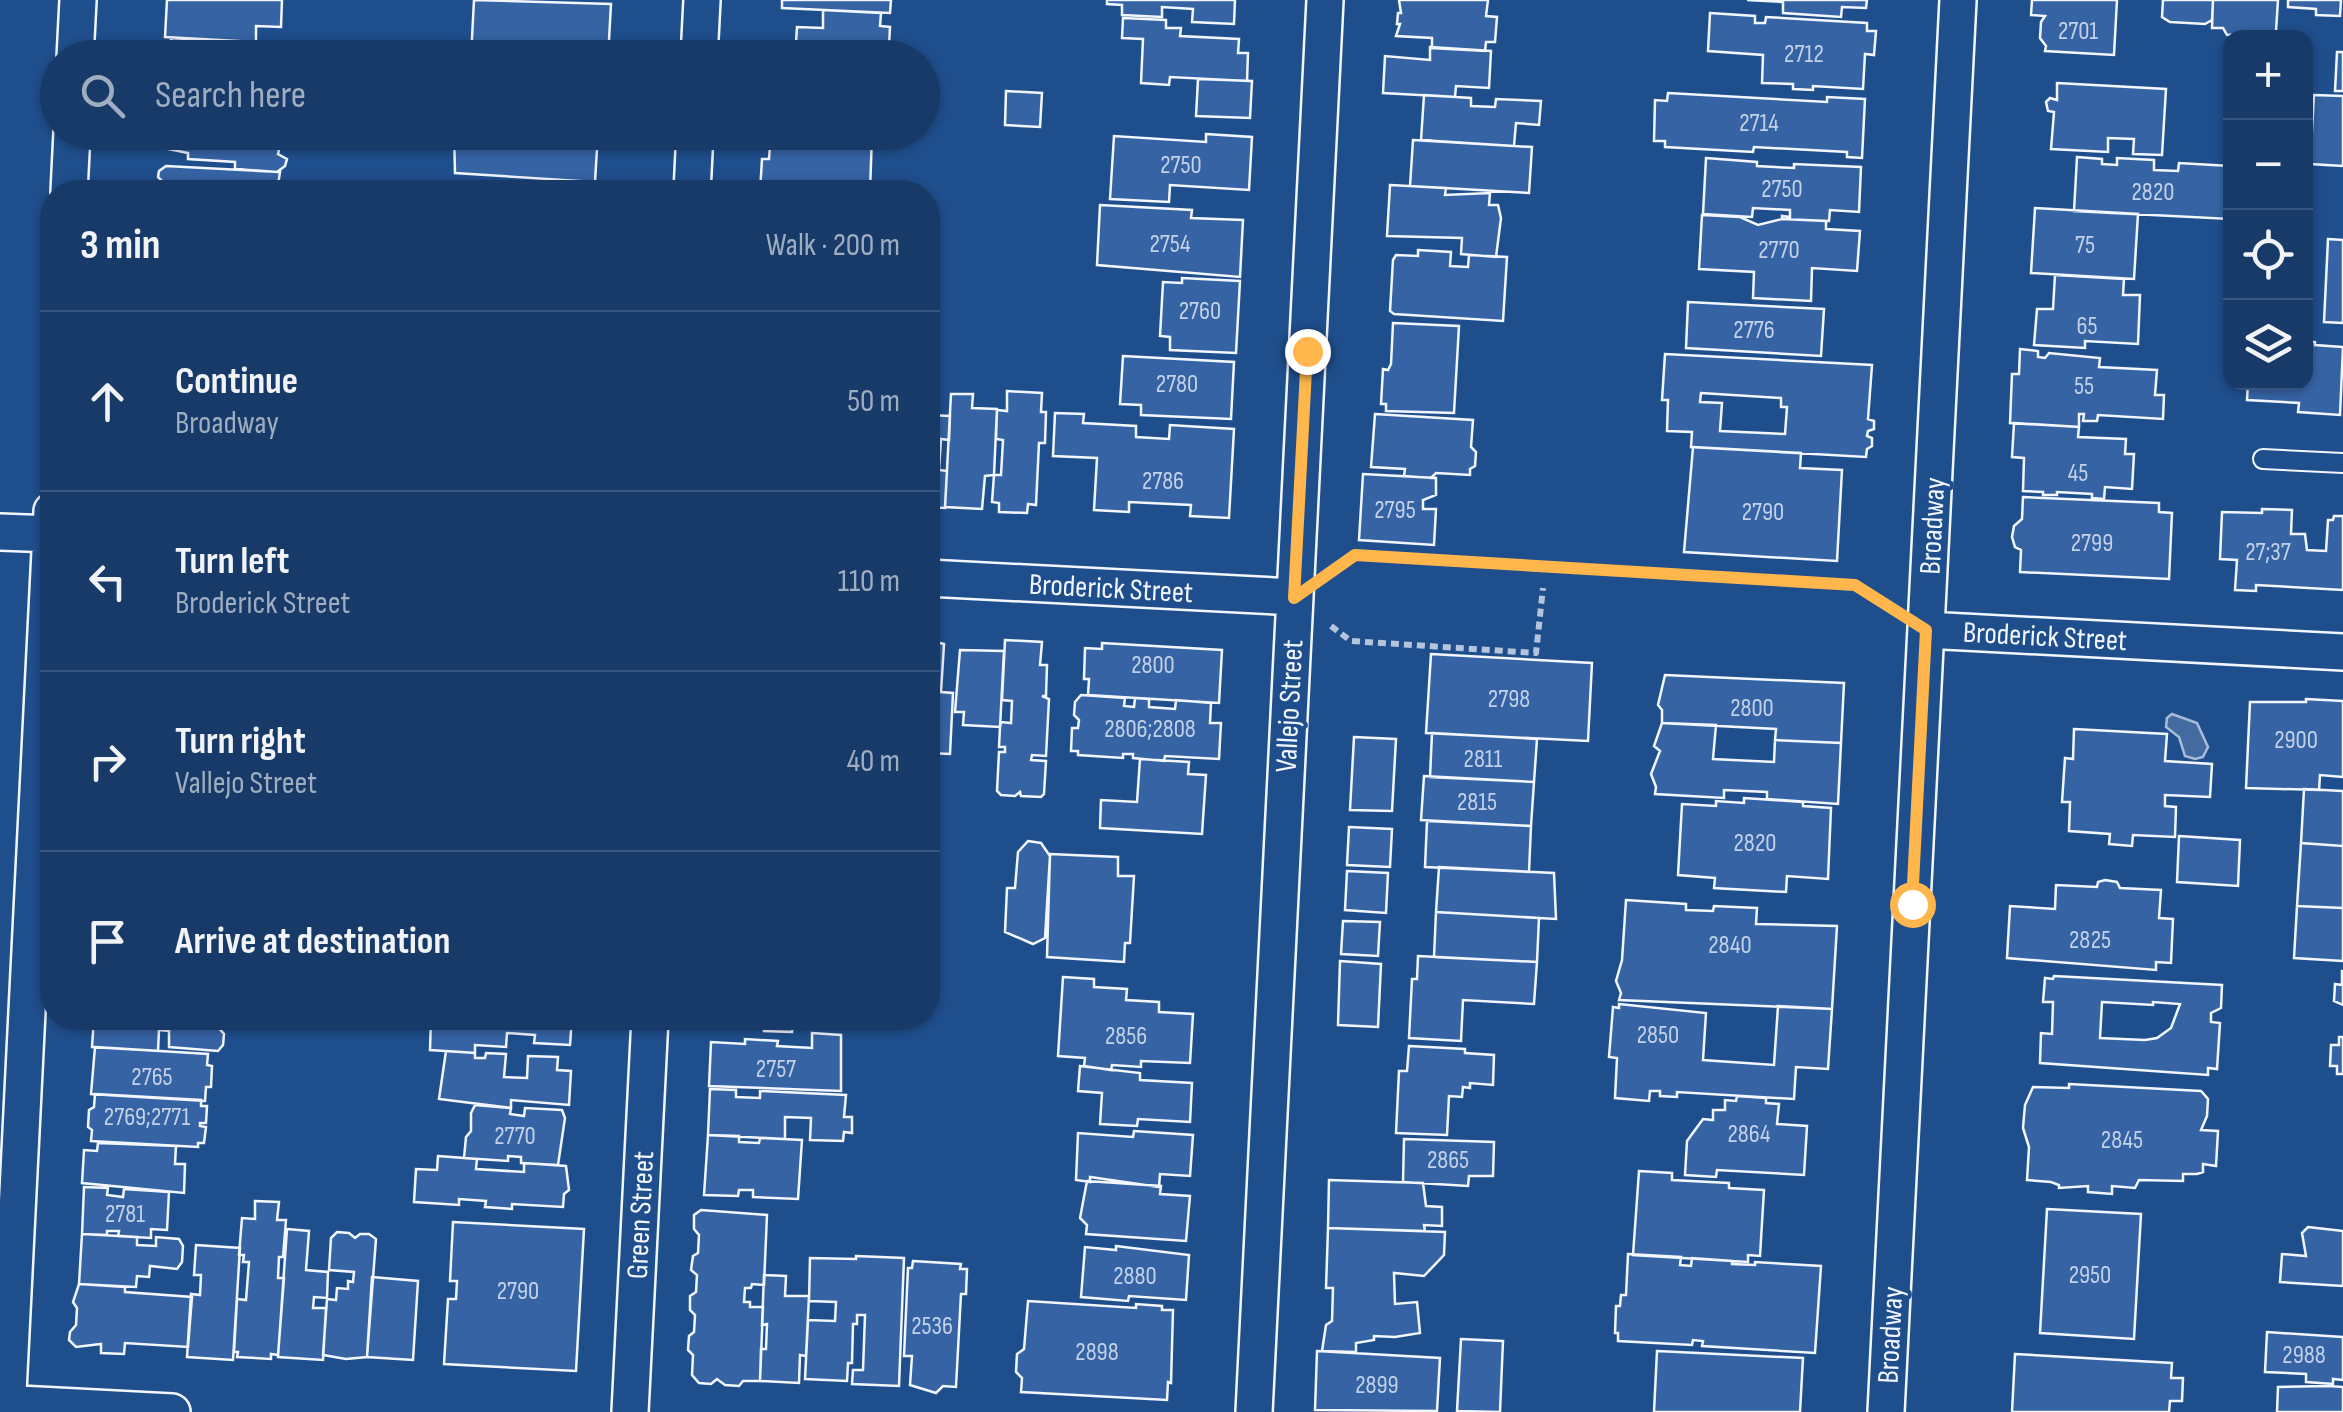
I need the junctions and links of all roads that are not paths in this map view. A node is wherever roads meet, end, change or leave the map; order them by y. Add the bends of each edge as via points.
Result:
1 (78, 0) edge
2 (702, 0) edge
3 (1325, 0) edge
4 (1958, 0) edge
5 (77, 40) edge
6 (700, 40) edge
7 (71, 150) edge
8 (694, 150) edge
9 (69, 180) edge
10 (693, 180) edge
11 (2263, 459) dead end
12 (2343, 463) edge
13 (0, 532) edge
14 (40, 534) edge
15 (940, 579) edge
16 (1294, 598) junction
17 (1926, 630) junction
18 (2343, 652) edge
19 (40, 757) edge
20 (649, 1030) edge
21 (5, 1406) edge
22 (172, 1412) edge
23 (630, 1412) edge
24 (1254, 1412) edge
25 (1886, 1412) edge

1 - 5 street
2 - 6 street
3 - 16 street, Vallejo Street
4 - 17 street, Broadway
7 - 9 street
8 - 10 street
11 - 12 lane
13 - 14 street
15 - 16 street, Broderick Street
16 - 24 street, Vallejo Street
17 - 18 street, Broderick Street
17 - 25 street, Broadway
19 - 21 street
20 - 23 street, Green Street
21 - 22 street

